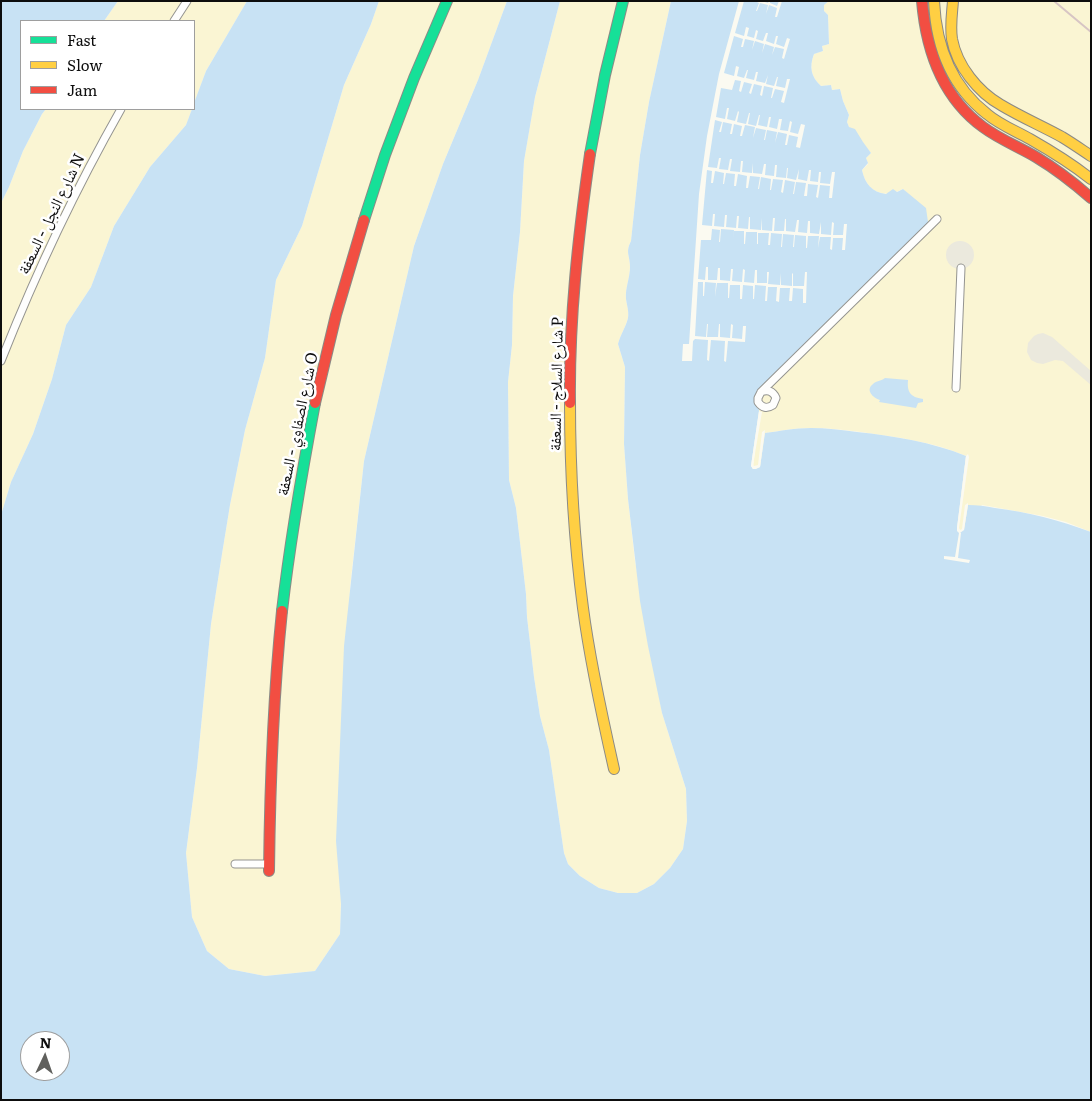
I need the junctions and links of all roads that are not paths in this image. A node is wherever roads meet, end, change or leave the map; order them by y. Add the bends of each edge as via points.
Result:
1 (187, 1) edge
2 (447, 1) edge
3 (623, 1) edge
4 (922, 1) edge
5 (926, 1) edge
6 (934, 1) edge
7 (949, 1) edge
8 (953, 1) edge
9 (175, 20) edge
10 (925, 25) junction
11 (951, 30) junction
12 (120, 110) edge
13 (1091, 156) edge
14 (1091, 179) edge
15 (1091, 198) edge
16 (937, 219) dead end
17 (961, 268) dead end
18 (1, 361) edge
19 (956, 388) dead end
20 (761, 392) dead end
21 (614, 769) dead end
22 (235, 864) dead end
23 (269, 868) joint

1 - 9 street
2 - 23 street, شارع الصفاوي - السعفة O via 403,107 364,221 338,311 309,436 279,640
3 - 21 street, شارع السلاج - السعفة P via 603,84 585,187 574,292 570,397 579,572 594,676
4 - 10 street
5 - 10 street
6 - 14 street via 941,49 966,94 996,121 1044,147
7 - 11 street
8 - 11 street
10 - 15 street via 938,72 966,112 984,127 1058,172
11 - 13 street via 961,63 982,91 1004,108 1064,138
12 - 18 street, شارع النجل - السعفة N via 59,228
16 - 20 street
17 - 19 street
22 - 23 street

